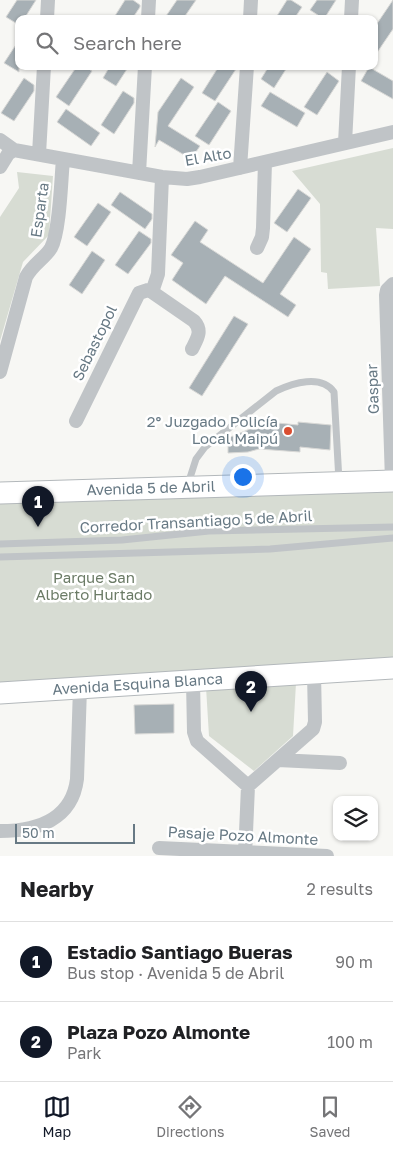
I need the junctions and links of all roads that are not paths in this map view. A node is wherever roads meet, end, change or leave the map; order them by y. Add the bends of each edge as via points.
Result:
1 (48, 0) edge
2 (149, 0) edge
3 (251, 0) edge
4 (352, 0) edge
5 (47, 15) edge
6 (148, 15) edge
7 (250, 15) edge
8 (351, 15) edge
9 (44, 70) edge
10 (145, 70) edge
11 (247, 70) edge
12 (349, 70) edge
13 (393, 132) edge
14 (0, 140) edge
15 (345, 143) junction
16 (14, 150) junction
17 (39, 154) junction
18 (63, 158) junction
19 (265, 162) junction
20 (0, 166) edge
21 (240, 168) junction
22 (139, 173) junction
23 (162, 177) junction
24 (257, 248) dead end
25 (390, 289) edge
26 (152, 292) junction
27 (192, 349) dead end
28 (391, 370) edge
29 (0, 372) edge
30 (76, 421) dead end
31 (392, 481) edge
32 (339, 483) junction
33 (188, 487) junction
34 (0, 493) edge
35 (393, 527) edge
36 (393, 538) edge
37 (0, 544) edge
38 (0, 557) edge
39 (393, 668) edge
40 (314, 673) junction
41 (194, 681) junction
42 (80, 688) junction
43 (0, 693) edge
44 (278, 760) junction
45 (340, 763) dead end
46 (248, 786) junction
47 (0, 831) edge
48 (159, 848) dead end
49 (245, 854) edge
50 (327, 856) edge

1 - 5 street
2 - 6 street
3 - 7 street
4 - 8 street
9 - 17 street
10 - 22 street
11 - 21 street
12 - 15 street
13 - 15 street, El Alto
14 - 16 street, El Alto
15 - 19 street, El Alto
16 - 17 street, El Alto
16 - 20 street
17 - 18 street, El Alto
18 - 22 street, El Alto
18 - 29 street, Esparta via 56,236 50,249 26,277
19 - 21 street, El Alto
19 - 24 street via 263,228
21 - 23 street, El Alto via 187,179
22 - 23 street, El Alto
23 - 26 street via 158,274
25 - 28 street, Gaspar
26 - 27 street via 197,324 199,333
26 - 30 street, Sebastopol via 143,291 136,296
28 - 31 street, Gaspar
31 - 32 main road, Avenida 5 de Abril
32 - 33 main road, Avenida 5 de Abril
32 - 33 lane via 334,392 324,384 305,382 276,391 210,443 196,459
33 - 34 main road, Avenida 5 de Abril
35 - 37 lane, Corredor Transantiago 5 de Abril via 210,531 122,540
36 - 38 lane, Corredor Transantiago 5 de Abril via 270,549
39 - 40 main road, Avenida Esquina Blanca
40 - 41 main road, Avenida Esquina Blanca
40 - 44 street via 314,726
41 - 42 main road, Avenida Esquina Blanca
41 - 46 street via 194,732 197,741
42 - 43 main road, Avenida Esquina Blanca
42 - 47 street via 77,779 70,803 40,826
44 - 45 street
44 - 46 street
46 - 49 street
48 - 49 street, Pasaje Pozo Almonte
49 - 50 street, Pasaje Pozo Almonte

